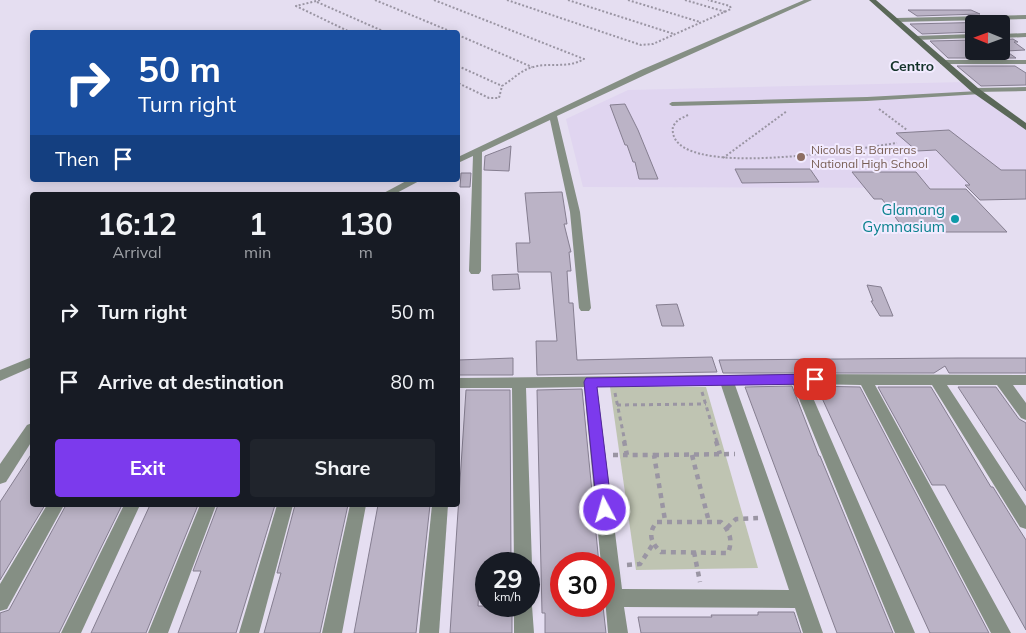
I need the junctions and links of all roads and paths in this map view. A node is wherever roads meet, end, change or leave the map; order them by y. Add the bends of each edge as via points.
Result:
1 (320, 0) edge
2 (375, 0) edge
3 (434, 0) edge
4 (507, 0) edge
5 (568, 0) edge
6 (628, 0) edge
7 (685, 0) edge
8 (708, 0) edge
9 (809, 0) edge
10 (872, 0) edge
11 (316, 1) edge
12 (726, 12) junction
13 (1026, 17) edge
14 (896, 20) junction
15 (701, 22) junction
16 (346, 30) edge
17 (381, 30) edge
18 (447, 30) edge
19 (674, 34) junction
20 (1026, 35) edge
21 (460, 36) edge
22 (965, 36) edge
23 (1010, 36) edge
24 (915, 38) junction
25 (943, 62) junction
26 (1026, 62) edge
27 (460, 67) edge
28 (533, 67) junction
29 (460, 85) edge
30 (502, 86) junction
31 (1026, 89) edge
32 (977, 92) junction
33 (867, 99) junction
34 (672, 104) dead end
35 (781, 109) dead end
36 (690, 114) dead end
37 (553, 115) junction
38 (1026, 127) edge
39 (907, 130) dead end
40 (897, 144) dead end
41 (478, 149) junction
42 (723, 158) junction
43 (460, 159) edge
44 (406, 182) edge
45 (390, 192) edge
46 (475, 271) dead end
47 (586, 308) dead end
48 (30, 363) edge
49 (0, 376) edge
50 (798, 379) junction
51 (726, 380) junction
52 (866, 380) junction
53 (936, 380) junction
54 (1001, 380) junction
55 (1026, 380) edge
56 (519, 381) junction
57 (613, 381) junction
58 (699, 381) junction
59 (590, 382) junction
60 (460, 383) edge
61 (706, 404) junction
62 (617, 405) junction
63 (1026, 414) edge
64 (30, 432) edge
65 (692, 454) junction
66 (720, 454) junction
67 (751, 454) junction
68 (654, 455) junction
69 (0, 478) edge
70 (55, 507) edge
71 (131, 507) edge
72 (207, 507) edge
73 (284, 507) edge
74 (358, 507) edge
75 (440, 507) edge
76 (774, 516) junction
77 (665, 520) dead end
78 (1026, 521) edge
79 (709, 522) junction
80 (727, 528) junction
81 (653, 544) junction
82 (523, 552) edge
83 (609, 552) edge
84 (694, 552) junction
85 (615, 566) edge
86 (704, 597) junction
87 (615, 598) joint
88 (802, 599) junction
89 (0, 602) edge
90 (523, 617) edge
91 (71, 633) edge
92 (158, 633) edge
93 (249, 633) edge
94 (332, 633) edge
95 (429, 633) edge
96 (524, 633) edge
97 (618, 633) edge
98 (813, 633) edge
99 (905, 633) edge
100 (1001, 633) edge

1 - 11 path
2 - 18 path
3 - 28 path via 584,59 566,66
4 - 19 path via 637,45 653,44
5 - 19 path
6 - 15 path
7 - 12 path
8 - 12 path via 730,6
9 - 37 street
10 - 14 street
11 - 16 path via 296,6
11 - 17 path
12 - 15 path
13 - 14 street
14 - 24 street
15 - 19 path
20 - 23 street
21 - 28 path
22 - 24 street
24 - 25 street
25 - 26 street
25 - 32 street
27 - 30 path
28 - 30 path
29 - 30 path via 494,99 499,98
31 - 32 street
32 - 33 lane
32 - 38 street
33 - 34 lane
33 - 39 path
35 - 42 path via 790,108
36 - 42 path via 673,124 671,131 675,139 695,152
37 - 41 street
37 - 47 street via 575,212
40 - 42 path
41 - 43 street
41 - 46 street
44 - 45 street
48 - 49 street
50 - 51 street
50 - 52 street
50 - 99 street
51 - 58 street
51 - 67 street
52 - 53 street
52 - 100 street
53 - 54 street
53 - 78 street
54 - 55 street
54 - 63 street
56 - 59 street
56 - 60 street
56 - 82 street
57 - 58 street
57 - 59 street
57 - 62 path
58 - 61 path
59 - 83 street
61 - 62 path
61 - 66 path
62 - 68 path via 627,455
64 - 69 street
65 - 66 path
65 - 68 path
65 - 79 path
66 - 67 path
67 - 76 street
68 - 77 path
70 - 89 street
71 - 91 street
72 - 92 street
73 - 93 street
74 - 94 street
75 - 95 street
76 - 80 path via 736,519
76 - 88 street
79 - 80 path via 721,522
79 - 81 path via 656,522 650,529
80 - 84 path via 732,543 728,553
81 - 84 path via 661,552
81 - 85 path via 640,564
84 - 86 path
86 - 87 street
86 - 88 street
87 - 97 street
88 - 98 street
90 - 96 street

